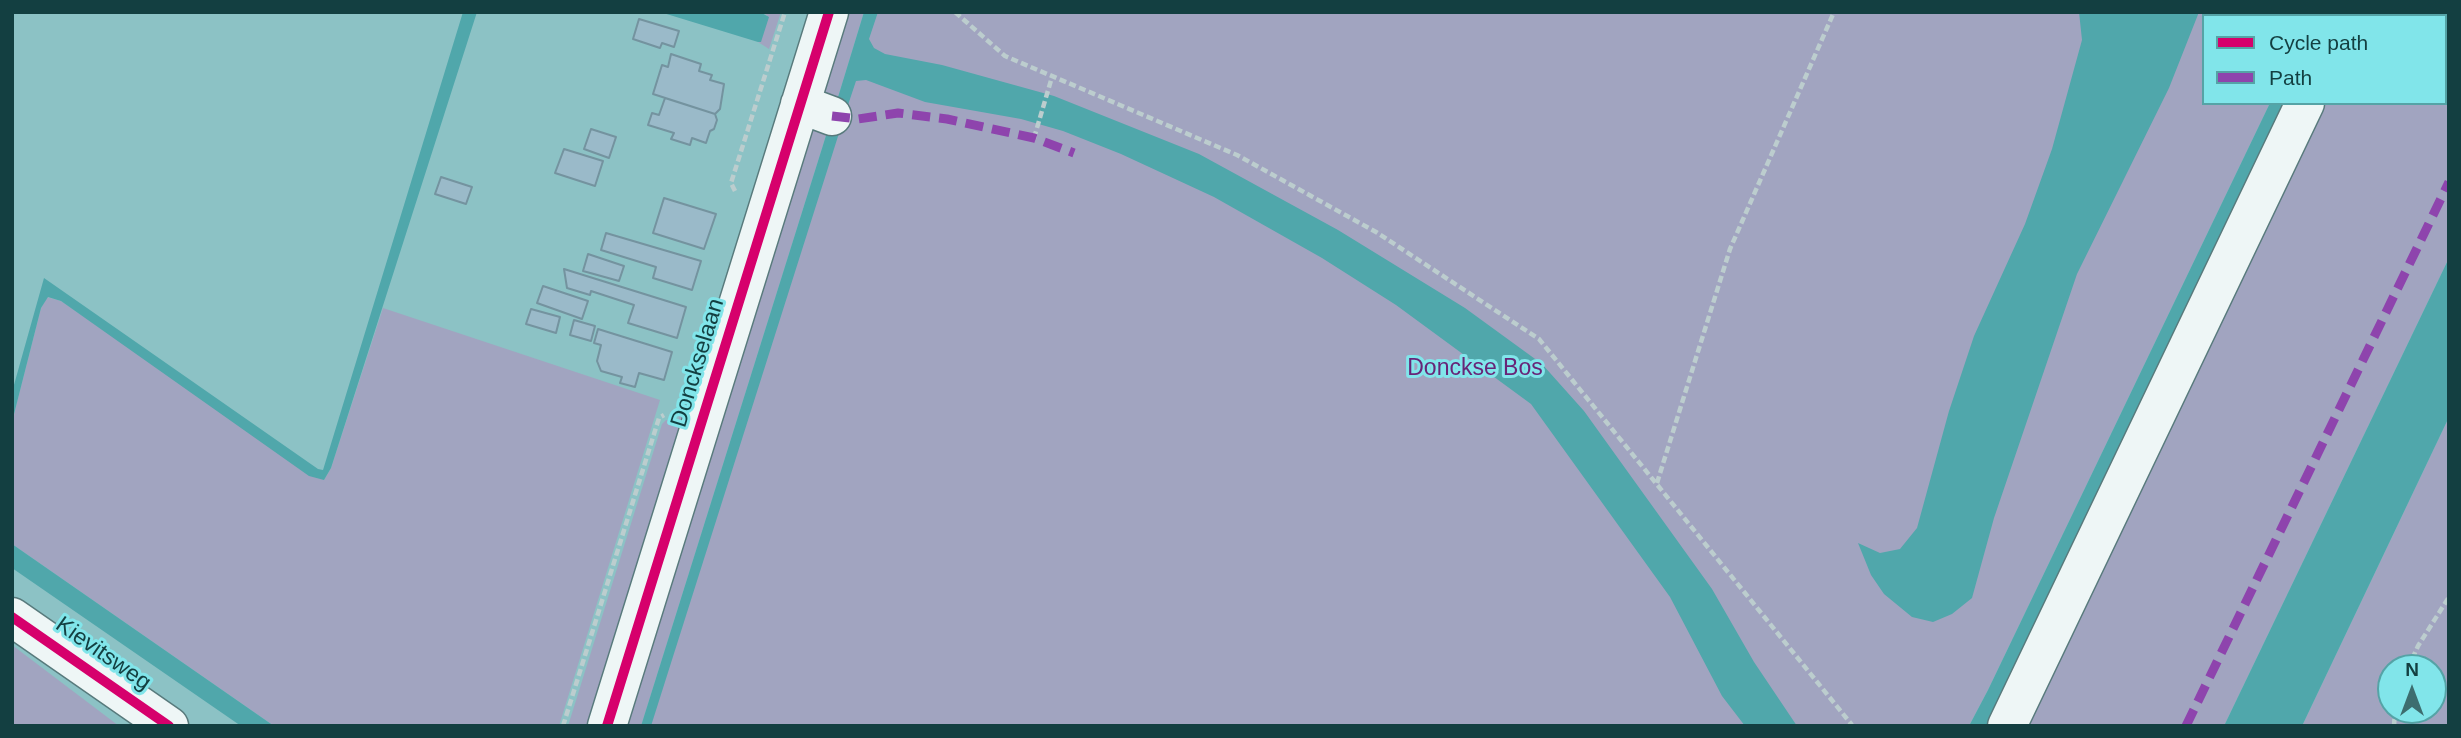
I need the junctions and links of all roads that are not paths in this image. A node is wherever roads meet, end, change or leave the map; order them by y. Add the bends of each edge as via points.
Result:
1 (829, 12) edge
2 (2304, 105) edge
3 (12, 617) edge
4 (169, 726) edge
5 (607, 726) edge
6 (2007, 726) edge

1 - 5 street, Donckselaan via 816,110
2 - 6 street
3 - 4 street, Kievitsweg

